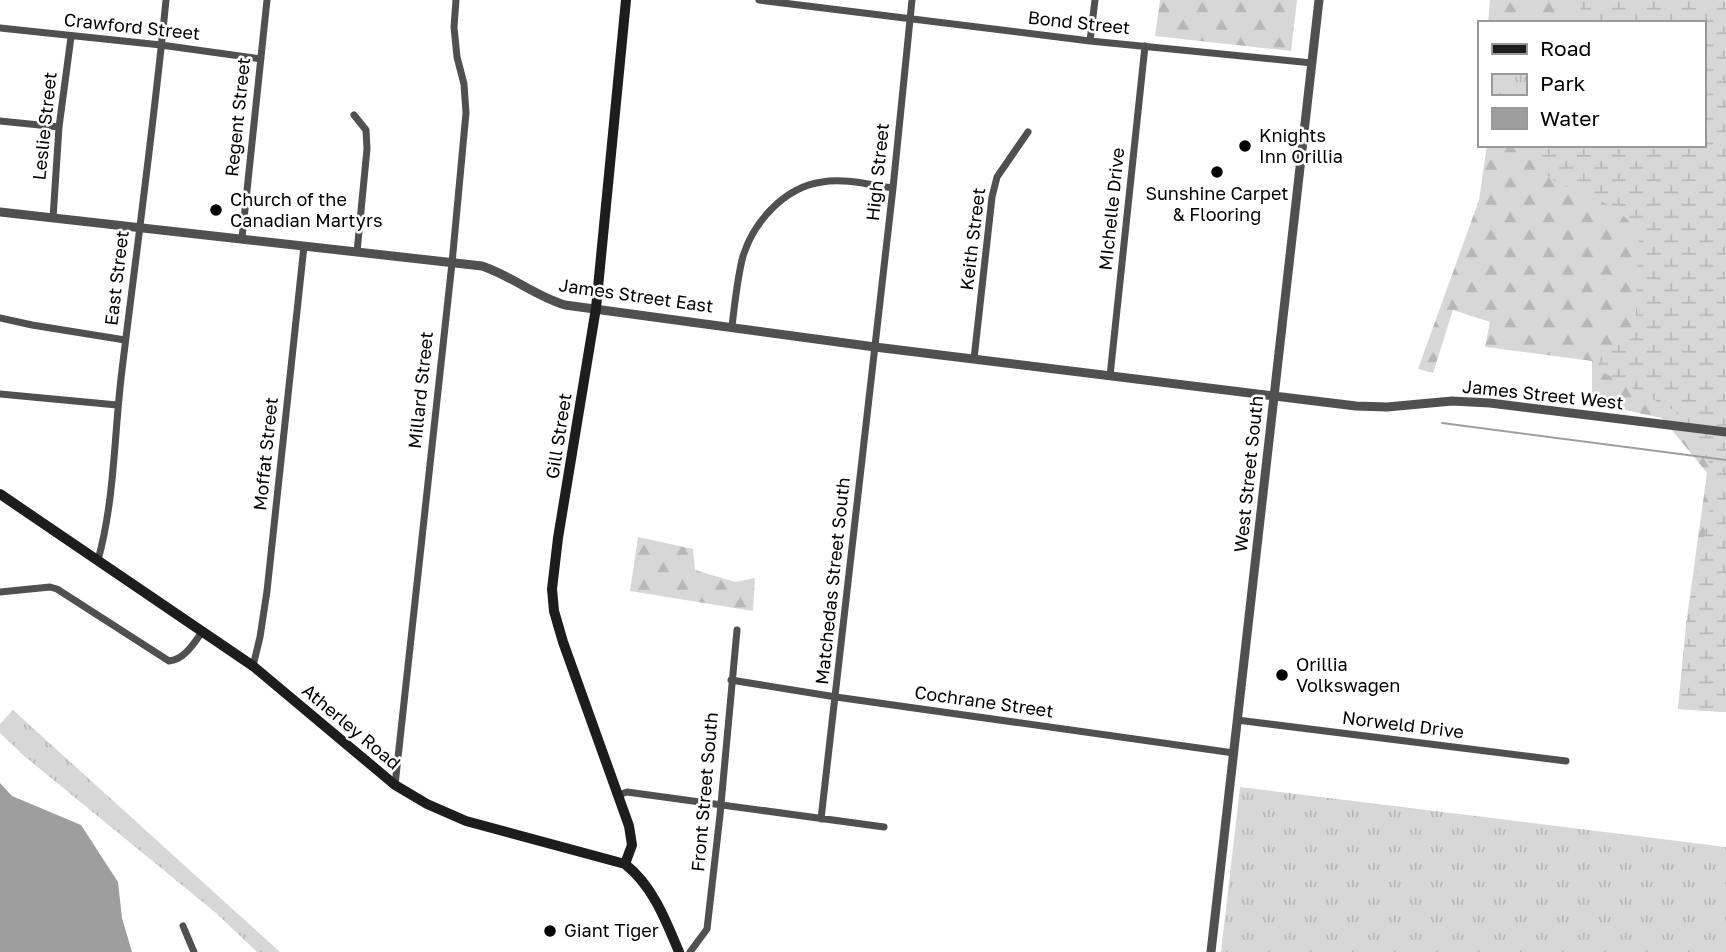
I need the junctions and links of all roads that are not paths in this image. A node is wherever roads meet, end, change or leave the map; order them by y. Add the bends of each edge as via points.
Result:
1 (166, 0) edge
2 (267, 0) edge
3 (456, 0) edge
4 (626, 0) edge
5 (759, 0) edge
6 (912, 0) edge
7 (1095, 0) edge
8 (1318, 0) edge
9 (910, 19) junction
10 (0, 28) edge
11 (71, 37) junction
12 (1090, 41) junction
13 (161, 45) junction
14 (1145, 46) junction
15 (261, 59) junction
16 (1312, 63) junction
17 (354, 116) dead end
18 (0, 121) edge
19 (59, 127) junction
20 (1028, 132) dead end
21 (892, 188) junction
22 (0, 212) edge
23 (53, 218) junction
24 (139, 228) junction
25 (242, 238) junction
26 (304, 246) junction
27 (357, 252) junction
28 (452, 263) junction
29 (596, 308) junction
30 (0, 318) edge
31 (732, 326) junction
32 (125, 340) junction
33 (875, 346) junction
34 (974, 359) junction
35 (1111, 376) junction
36 (0, 394) edge
37 (1273, 395) junction
38 (117, 405) junction
39 (1726, 432) edge
40 (0, 494) edge
41 (98, 560) junction
42 (0, 592) edge
43 (737, 630) dead end
44 (202, 632) junction
45 (253, 666) junction
46 (731, 680) junction
47 (836, 697) junction
48 (1237, 720) junction
49 (1234, 753) junction
50 (1566, 761) dead end
51 (395, 785) junction
52 (618, 795) junction
53 (721, 805) junction
54 (821, 819) junction
55 (884, 827) dead end
56 (625, 864) junction
57 (183, 926) dead end
58 (194, 952) edge
59 (679, 952) edge
60 (690, 952) edge
61 (1211, 952) edge

1 - 13 street, East Street
2 - 15 street, Regent Street
3 - 28 street, Millard Street via 454,27 466,113
4 - 29 main road, Gill Street
5 - 9 street, Bond Street
6 - 9 street, High Street
7 - 12 street
8 - 16 street, West Street South
9 - 12 street, Bond Street
9 - 21 street, High Street
10 - 11 street, Crawford Street
11 - 13 street, Crawford Street
11 - 19 street, Leslie Street
12 - 14 street, Bond Street
13 - 15 street, Crawford Street
13 - 24 street, East Street
14 - 16 street, Bond Street
14 - 35 street, MIchelle Drive
15 - 25 street, Regent Street
16 - 37 street, West Street South
17 - 27 street via 366,130 367,149
18 - 19 street
19 - 23 street, Leslie Street
20 - 34 street, Keith Street via 997,177 992,197
21 - 31 street via 823,181 798,188 778,202 748,244
21 - 33 street, High Street
22 - 23 street, James Street East
23 - 24 street, James Street East
24 - 25 street, James Street East
24 - 32 street, East Street
25 - 26 street, James Street East
26 - 27 street, James Street East
26 - 45 street, Moffat Street via 267,590
27 - 28 street, James Street East
28 - 29 street, James Street East via 496,271 565,305
28 - 51 street, Millard Street
29 - 31 street, James Street East
29 - 52 main road, Gill Street via 552,589 554,611
30 - 32 street
31 - 33 street, James Street East
32 - 38 street, East Street
33 - 34 street, James Street East
33 - 47 street, Matchedas Street South
34 - 35 street, James Street East
35 - 37 street, James Street East
36 - 38 street
37 - 39 street, James Street West via 1372,407 1490,403
37 - 48 street, West Street South
38 - 41 street, East Street
40 - 41 main road, Atherley Road
41 - 44 main road, Atherley Road
42 - 44 street via 57,589 169,661 185,654
43 - 46 street, Front Street South
44 - 45 main road, Atherley Road
45 - 51 main road, Atherley Road
46 - 47 street, Cochrane Street
46 - 53 street, Front Street South
47 - 49 street, Cochrane Street
47 - 54 street, Matchedas Street South
48 - 49 street, West Street South
48 - 50 street, Norweld Drive
49 - 61 street, West Street South
51 - 56 main road, Atherley Road via 457,818
52 - 53 street via 627,792
52 - 56 main road, Gill Street via 632,841
53 - 54 street
53 - 60 street, Front Street South via 707,929
54 - 55 street
56 - 59 main road via 654,898
57 - 58 street

